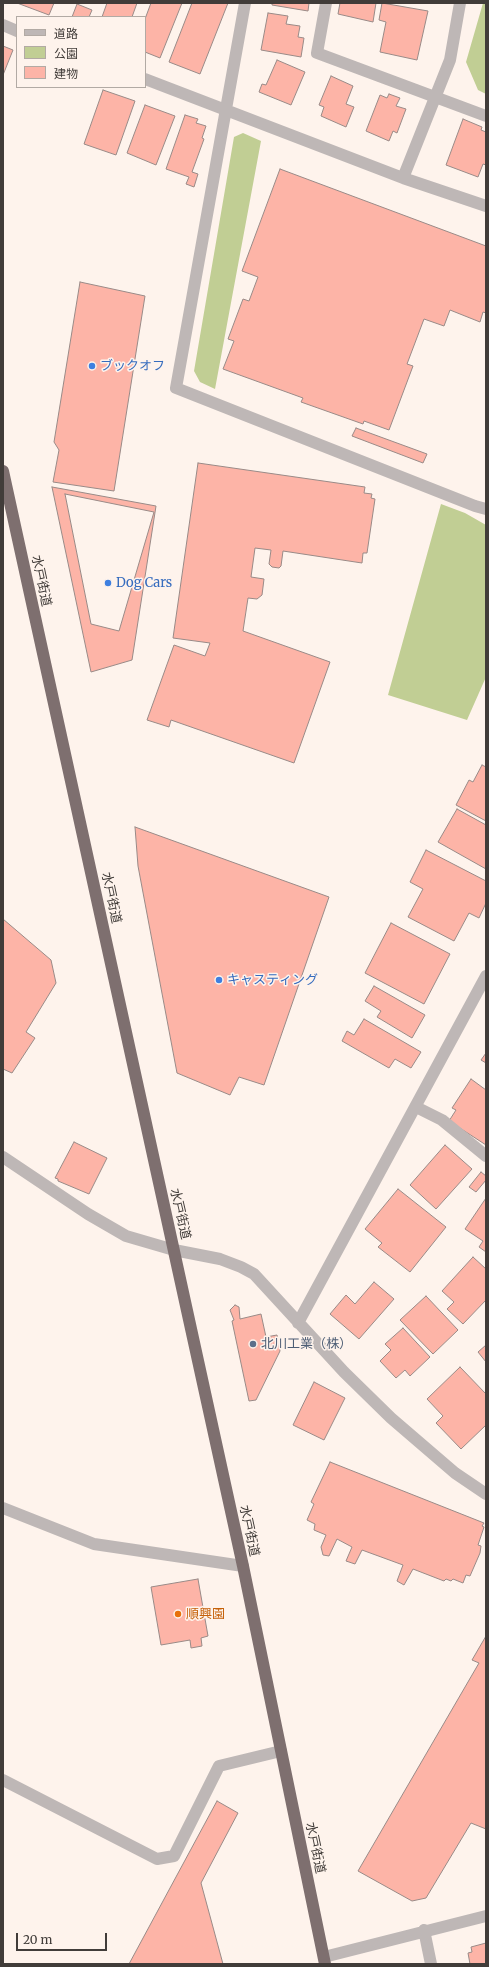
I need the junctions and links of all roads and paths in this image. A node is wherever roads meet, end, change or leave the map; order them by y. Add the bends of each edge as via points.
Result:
1 (245, 3) edge
2 (326, 3) edge
3 (460, 3) edge
4 (3, 25) edge
5 (16, 31) edge
6 (146, 79) edge
7 (434, 98) junction
8 (225, 108) junction
9 (486, 116) edge
10 (403, 178) junction
11 (486, 206) edge
12 (3, 471) edge
13 (486, 509) edge
14 (486, 976) edge
15 (416, 1107) junction
16 (486, 1156) edge
17 (3, 1157) edge
18 (174, 1250) junction
19 (298, 1323) junction
20 (486, 1494) edge
21 (3, 1508) edge
22 (243, 1566) junction
23 (281, 1751) junction
24 (3, 1780) edge
25 (486, 1916) edge
26 (424, 1930) junction
27 (324, 1960) edge
28 (431, 1964) edge

1 - 8 street
2 - 7 street via 317,52
3 - 7 street via 450,60
4 - 5 street
6 - 8 street
7 - 9 street
7 - 10 street
8 - 10 street
8 - 13 street via 176,388
10 - 11 street
12 - 18 highway, 水戸街道
14 - 15 street
15 - 16 street via 442,1120
15 - 19 street
17 - 18 street via 88,1214 126,1236
18 - 19 street via 220,1259 254,1274
18 - 22 highway, 水戸街道
19 - 20 street via 391,1418 455,1473
21 - 22 street via 94,1544
22 - 23 highway, 水戸街道
23 - 24 street via 220,1766 174,1856 157,1859
23 - 27 highway, 水戸街道
25 - 26 street
26 - 27 street
26 - 28 street

